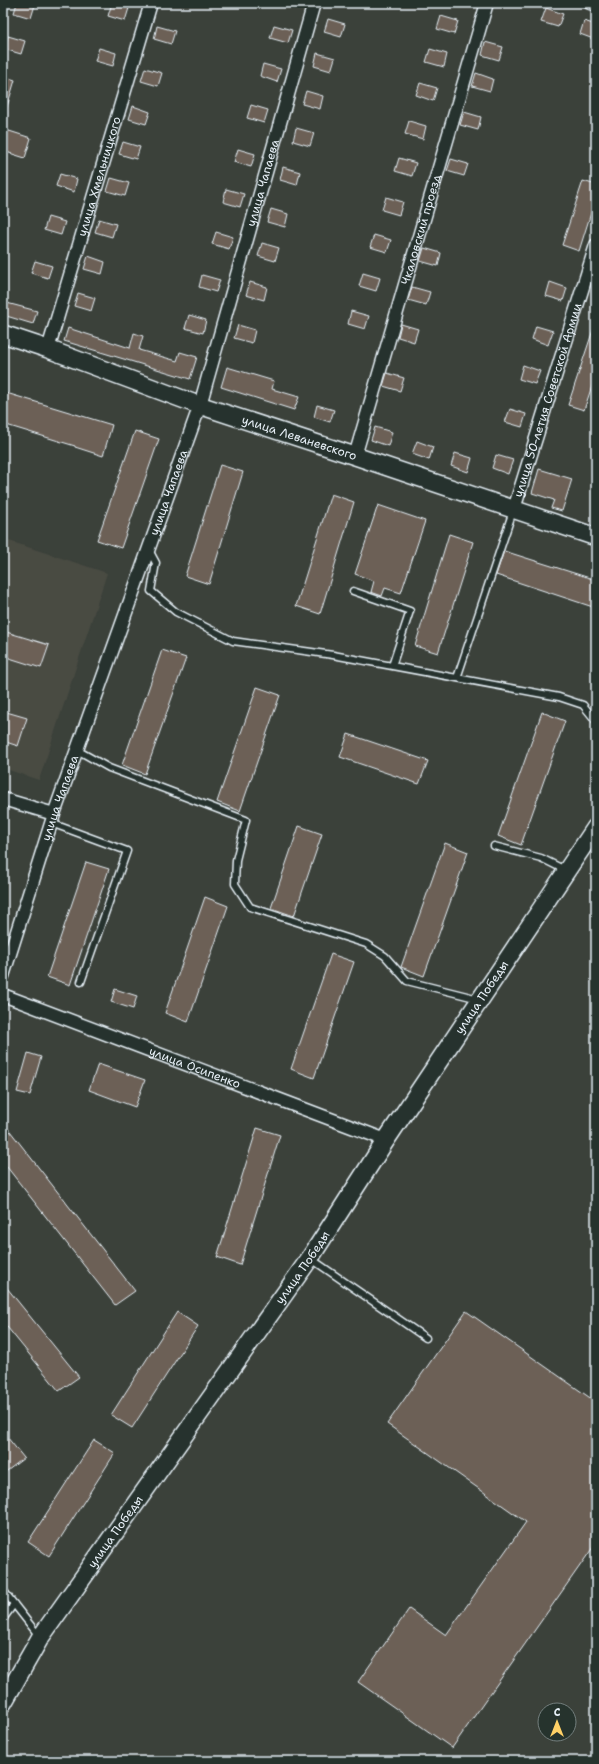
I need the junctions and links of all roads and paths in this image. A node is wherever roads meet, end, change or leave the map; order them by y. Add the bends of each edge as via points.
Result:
1 (151, 3) edge
2 (314, 3) edge
3 (487, 3) edge
4 (590, 3) edge
5 (596, 5) edge
6 (596, 245) edge
7 (3, 334) edge
8 (48, 349) junction
9 (200, 405) junction
10 (355, 456) junction
11 (514, 510) junction
12 (596, 537) edge
13 (149, 549) junction
14 (353, 590) dead end
15 (392, 666) junction
16 (456, 678) junction
17 (596, 721) edge
18 (77, 750) junction
19 (3, 799) edge
20 (52, 819) junction
21 (596, 827) edge
22 (494, 846) dead end
23 (567, 870) junction
24 (3, 976) edge
25 (81, 982) dead end
26 (3, 995) edge
27 (480, 1000) junction
28 (386, 1140) junction
29 (310, 1258) junction
30 (426, 1338) dead end
31 (3, 1590) edge
32 (14, 1604) junction
33 (3, 1619) edge
34 (40, 1638) junction
35 (3, 1703) edge

1 - 8 street, улица Хмельницкого
2 - 9 street, улица Чапаева
3 - 10 street, Чкаловский проезд
4 - 5 street
6 - 11 street, улица 50-летия Советской Армии
7 - 8 street, улица Леваневского
8 - 9 street, улица Леваневского
9 - 10 street, улица Леваневского
9 - 13 street, улица Чапаева
10 - 11 street, улица Леваневского
11 - 12 street, улица Леваневского
11 - 16 lane
13 - 15 lane via 156,563 151,591 176,612 233,641
13 - 18 street, улица Чапаева
14 - 15 lane via 410,611
15 - 16 lane
16 - 17 lane via 559,697 583,705
18 - 20 street, улица Чапаева
18 - 27 lane via 109,768 246,820 236,860 235,884 250,907 366,944 385,956 407,981
19 - 20 street
20 - 24 street, улица Чапаева
20 - 25 lane via 127,851
21 - 23 street, улица Победы
22 - 23 lane via 541,858
23 - 27 street, улица Победы
26 - 28 street, улица Осипенко
27 - 28 street, улица Победы
28 - 29 street, улица Победы
29 - 30 lane
29 - 34 street, улица Победы
31 - 32 lane
32 - 33 lane
32 - 34 lane
34 - 35 street, улица Победы

